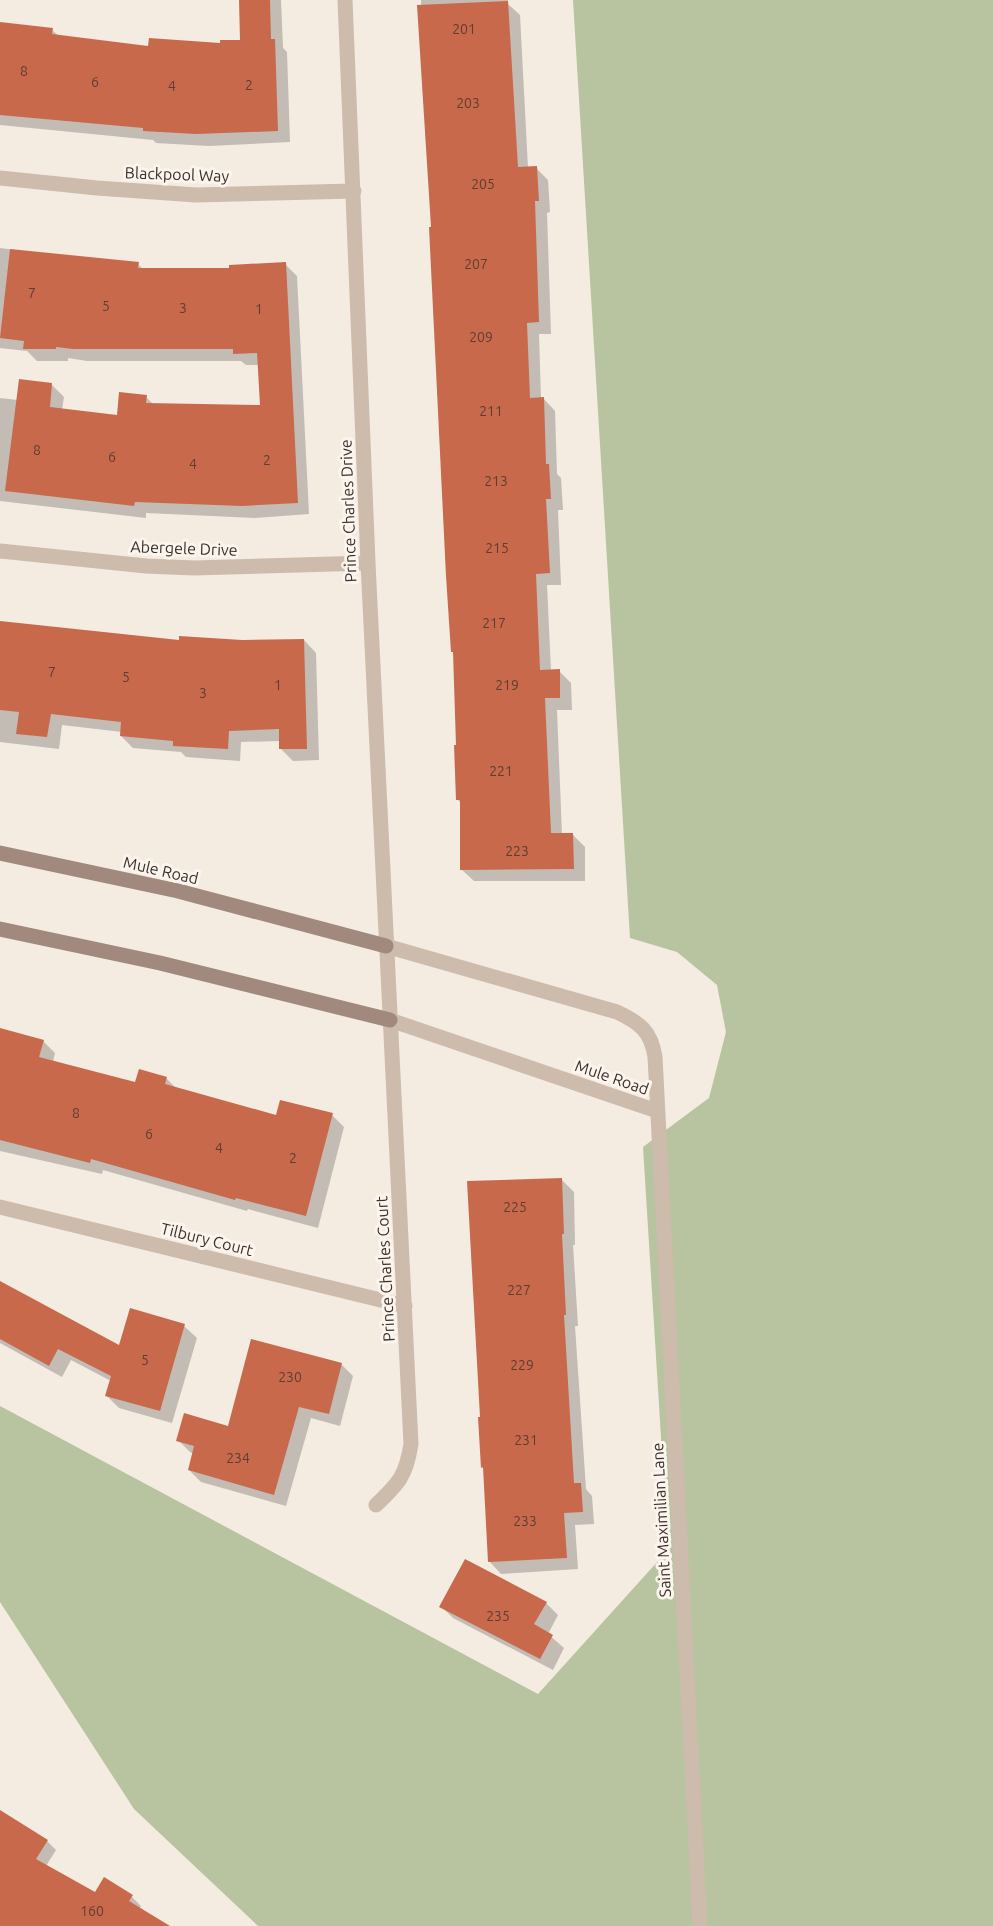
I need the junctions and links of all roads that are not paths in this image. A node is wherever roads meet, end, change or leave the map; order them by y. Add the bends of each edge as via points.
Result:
1 (345, 0) edge
2 (0, 178) edge
3 (354, 191) junction
4 (0, 551) edge
5 (368, 563) junction
6 (0, 854) edge
7 (0, 929) edge
8 (386, 946) junction
9 (390, 1020) junction
10 (657, 1111) junction
11 (0, 1207) edge
12 (405, 1306) junction
13 (376, 1505) dead end
14 (700, 1926) edge

1 - 3 street, Prince Charles Drive
2 - 3 street, Blackpool Way via 196,195
3 - 5 street, Prince Charles Drive
4 - 5 street, Abergele Drive via 194,568
5 - 8 street, Prince Charles Drive
6 - 8 main road, Mule Road via 178,891
7 - 9 main road, Mule Road via 160,963
8 - 9 street, Prince Charles Drive
8 - 10 street, Mule Road via 631,1019 653,1043
9 - 10 street, Mule Road
9 - 12 street, Prince Charles Court
10 - 14 street, Saint Maximilian Lane
11 - 12 street, Tilbury Court
12 - 13 street, Prince Charles Court via 411,1444 408,1466 397,1485

